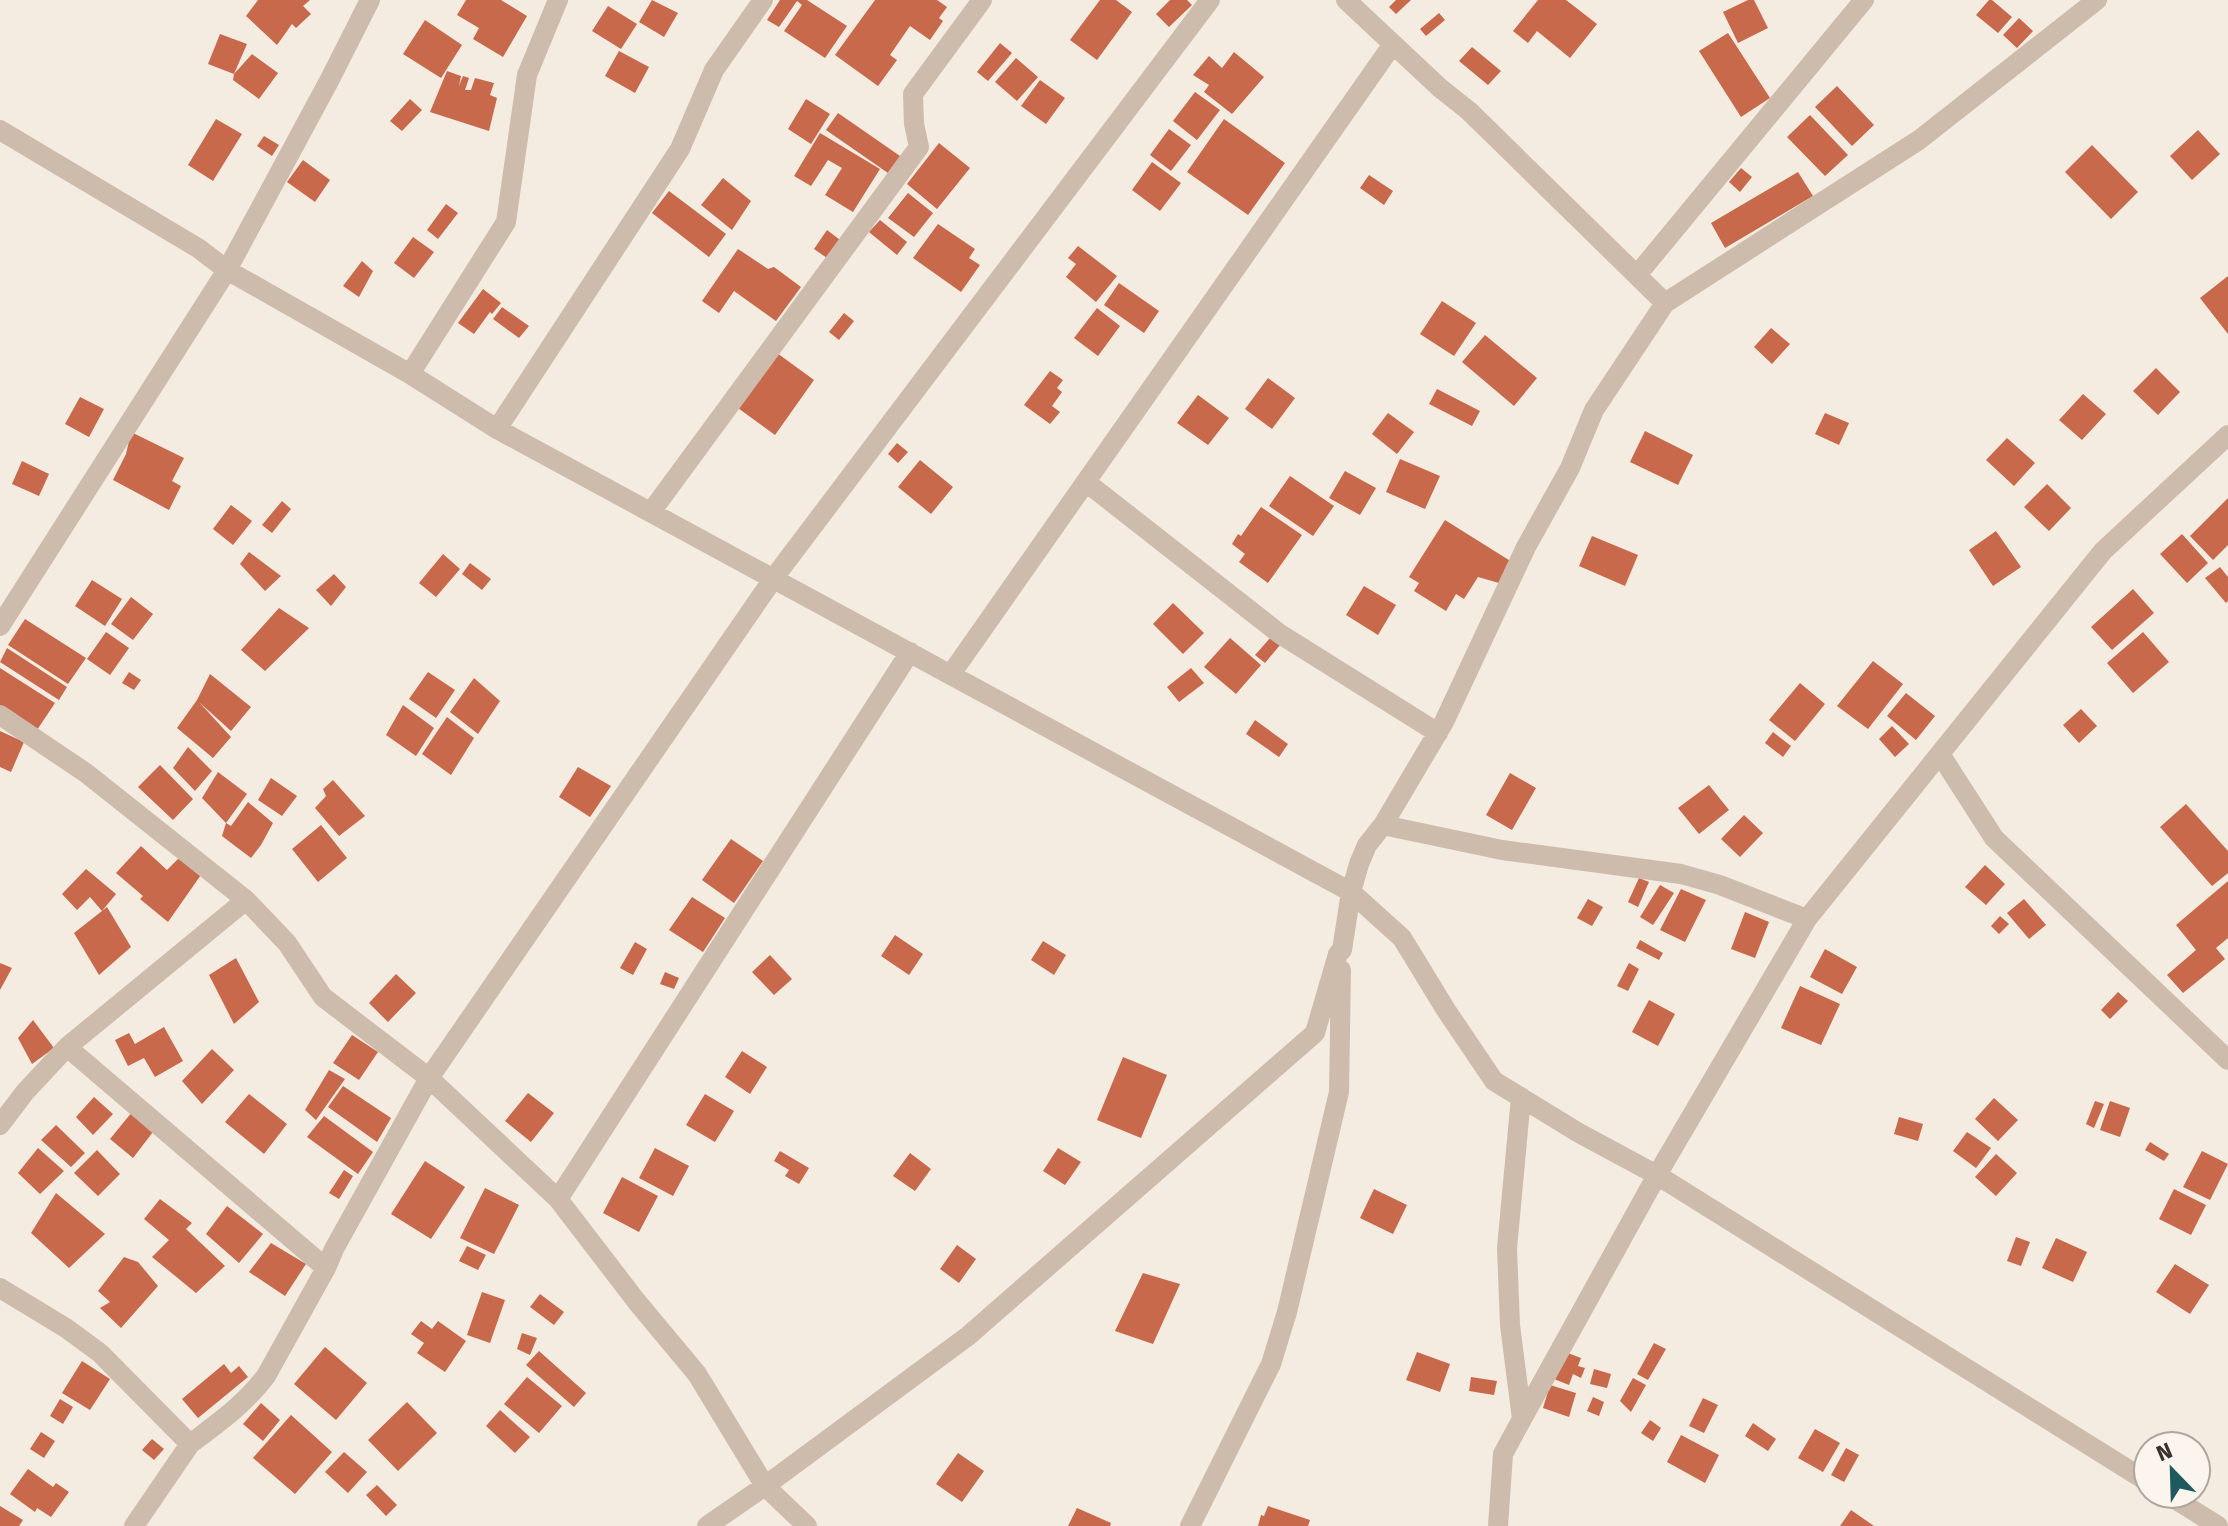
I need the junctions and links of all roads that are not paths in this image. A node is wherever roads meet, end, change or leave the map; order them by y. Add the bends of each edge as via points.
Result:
1 (370, 0) edge
2 (558, 0) edge
3 (763, 0) edge
4 (982, 0) edge
5 (1210, 0) edge
6 (1346, 0) edge
7 (1864, 0) edge
8 (2097, 0) edge
9 (1393, 44) junction
10 (0, 130) edge
11 (227, 270) junction
12 (1637, 275) junction
13 (1665, 303) junction
14 (410, 374) junction
15 (497, 429) junction
16 (2228, 435) edge
17 (1086, 482) junction
18 (651, 512) junction
19 (773, 579) junction
20 (0, 626) edge
21 (910, 652) junction
22 (951, 674) junction
23 (0, 715) edge
24 (1438, 733) junction
25 (1940, 754) junction
26 (1383, 825) junction
27 (1351, 892) junction
28 (246, 900) junction
29 (1807, 919) junction
30 (1342, 950) junction
31 (67, 1047) junction
32 (2228, 1060) edge
33 (429, 1078) junction
34 (1521, 1097) junction
35 (0, 1125) edge
36 (1657, 1175) junction
37 (558, 1199) junction
38 (326, 1268) junction
39 (0, 1288) edge
40 (1522, 1419) junction
41 (190, 1444) junction
42 (2132, 1472) edge
43 (765, 1486) junction
44 (2192, 1510) edge
45 (134, 1526) edge
46 (707, 1526) edge
47 (807, 1526) edge
48 (1190, 1526) edge
49 (1498, 1526) edge
50 (2218, 1526) edge

1 - 11 street
2 - 14 street via 527,75 506,222
3 - 15 street via 714,70 680,149
4 - 18 street via 913,94 919,147
5 - 19 street
6 - 9 street
7 - 12 street
8 - 13 street via 1919,140
9 - 12 street
9 - 17 street
10 - 11 street
11 - 14 street
11 - 20 street
12 - 13 street
13 - 24 street via 1594,410
14 - 15 street
15 - 18 street
16 - 25 street via 2103,551
17 - 22 street
17 - 24 street via 1280,634
18 - 19 street
19 - 21 street
19 - 33 street
21 - 22 street
21 - 37 street
22 - 27 street
23 - 28 street via 86,773
24 - 26 street
25 - 29 street
25 - 32 street via 1994,838
26 - 27 street via 1367,845
26 - 29 street via 1502,850 1681,874
27 - 30 street
27 - 34 street via 1402,938 1494,1081
28 - 31 street
28 - 33 street via 287,943 323,997
29 - 36 street
30 - 43 street via 1315,1033 968,1336
30 - 48 street via 1339,1092 1287,1312 1271,1364
31 - 35 street
31 - 38 street
33 - 37 street
33 - 38 street
34 - 36 street
34 - 40 street via 1507,1248
36 - 40 street
36 - 42 street
37 - 43 street via 697,1374
38 - 41 street via 266,1376 234,1411
39 - 41 street via 100,1353
40 - 49 street via 1503,1454
41 - 45 street
43 - 46 street
43 - 47 street
44 - 50 street

